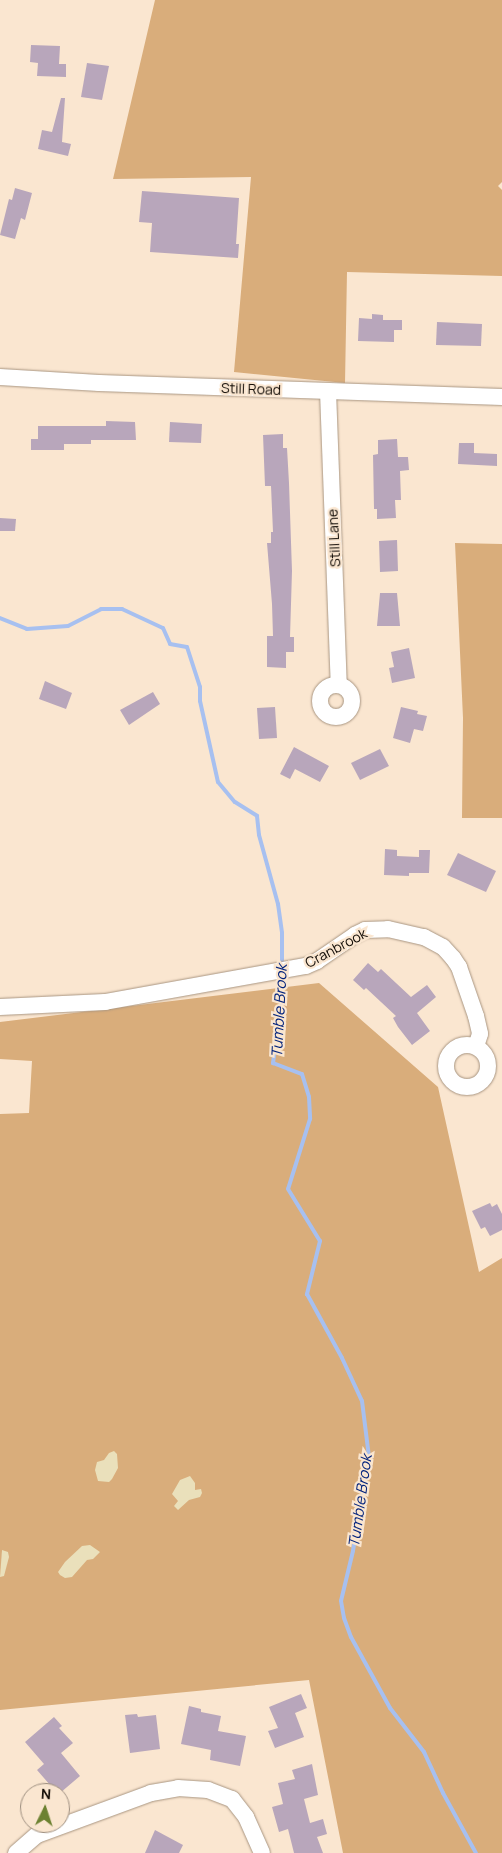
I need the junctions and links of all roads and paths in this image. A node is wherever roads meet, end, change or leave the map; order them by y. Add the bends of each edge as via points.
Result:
1 (0, 377) edge
2 (328, 392) junction
3 (502, 398) edge
4 (339, 685) dead end
5 (0, 1007) edge
6 (476, 1046) dead end
7 (16, 1853) edge
8 (262, 1853) edge

1 - 2 street, Still Road
2 - 3 street, Still Road
2 - 4 street, Still Lane
5 - 6 street, Cranbrook via 105,1002 295,968 317,961 365,930 388,929 424,937 443,947 459,968 480,1034
7 - 8 street via 37,1835 151,1793 178,1788 208,1790 232,1799 246,1817

